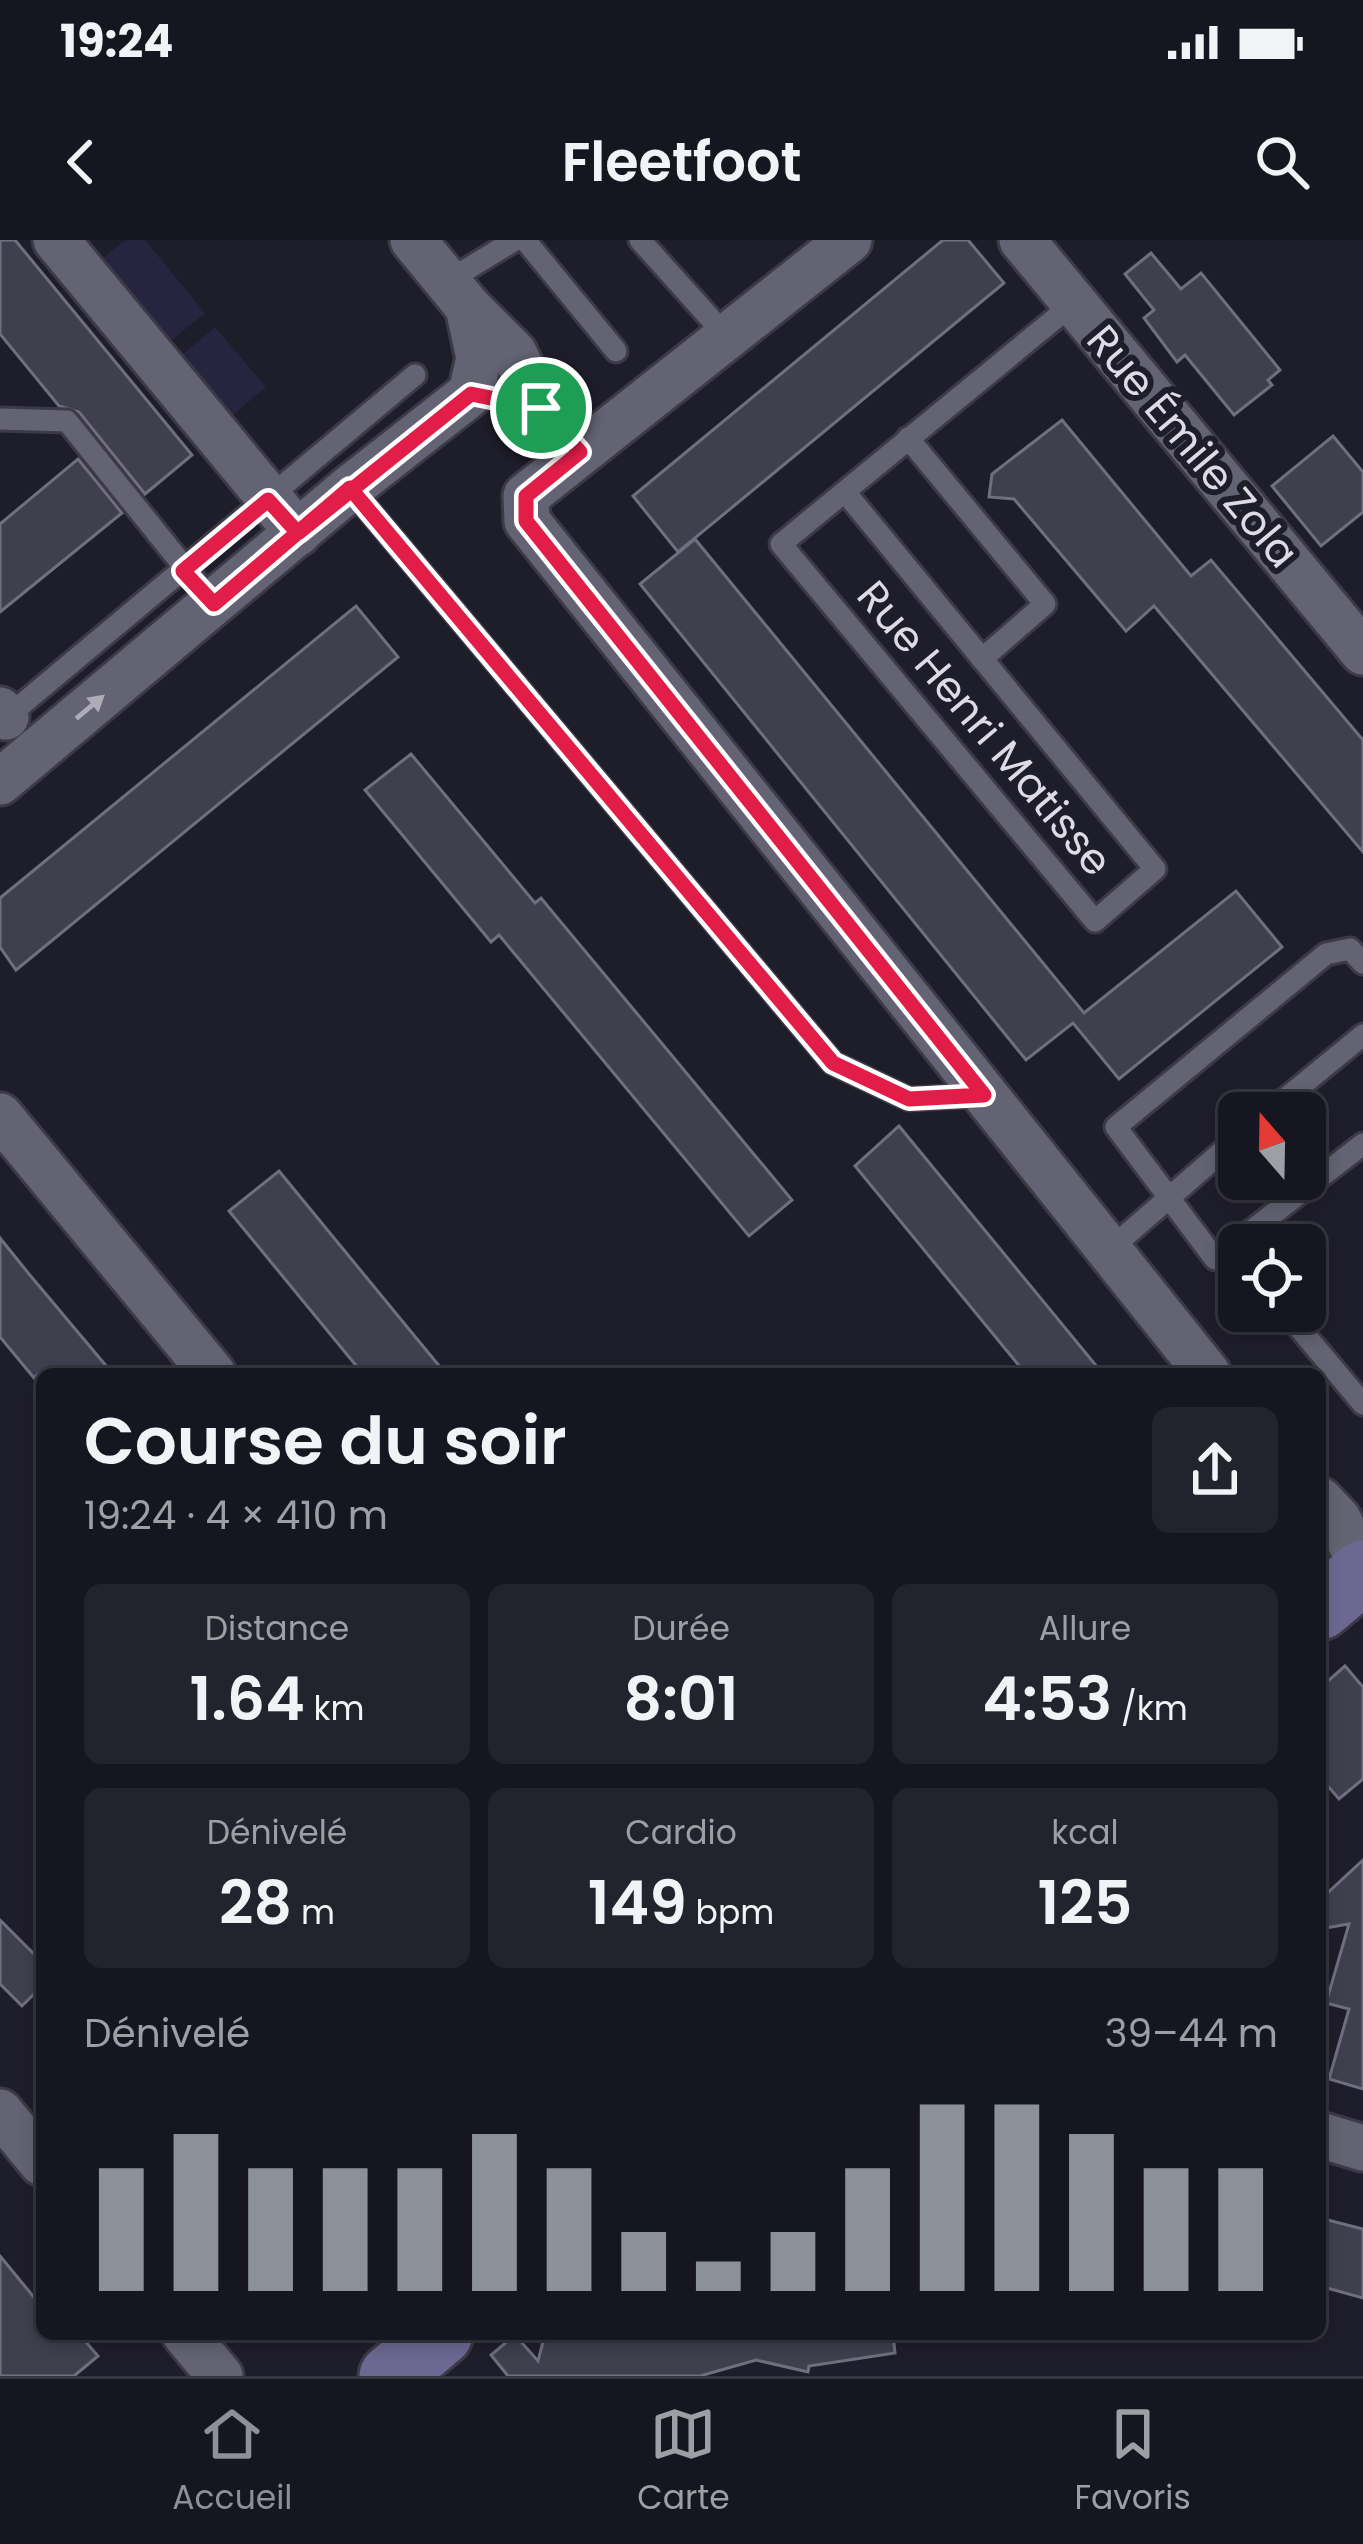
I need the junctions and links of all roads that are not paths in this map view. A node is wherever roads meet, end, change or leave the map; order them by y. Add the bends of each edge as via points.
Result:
1 (56, 240) edge
2 (413, 240) edge
3 (515, 240) edge
4 (525, 240) edge
5 (640, 240) edge
6 (849, 240) edge
7 (1022, 240) edge
8 (457, 294) junction
9 (1074, 303) junction
10 (728, 338) junction
11 (616, 351) dead end
12 (416, 375) dead end
13 (475, 376) junction
14 (541, 408) junction
15 (0, 418) edge
16 (908, 438) junction
17 (580, 452) junction
18 (350, 488) junction
19 (845, 491) junction
20 (283, 517) junction
21 (183, 571) junction
22 (214, 604) junction
23 (1363, 652) edge
24 (982, 659) junction
25 (2, 716) edge
26 (0, 782) edge
27 (1363, 963) edge
28 (1363, 1035) edge
29 (1294, 1092) edge
30 (984, 1095) junction
31 (0, 1116) edge
32 (1363, 1144) edge
33 (1218, 1154) edge
34 (1166, 1196) junction
35 (1270, 1224) edge
36 (1109, 1250) junction
37 (1218, 1258) edge
38 (1303, 1332) edge
39 (208, 1368) edge
40 (1203, 1368) edge
41 (1363, 1404) edge
42 (1326, 1507) edge
43 (1363, 1570) edge
44 (1326, 1603) edge
45 (0, 2112) edge
46 (1326, 2137) edge
47 (1363, 2148) edge
48 (36, 2156) edge
49 (190, 2340) edge
50 (434, 2340) edge
51 (220, 2376) edge
52 (391, 2376) edge

1 - 20 street
2 - 8 street
3 - 8 lane
4 - 11 lane
5 - 10 lane
6 - 10 street
7 - 9 street, Rue Émile Zola
8 - 13 street
8 - 14 street via 514,353
9 - 16 lane, Rue Henri Matisse
9 - 23 street, Rue Émile Zola
10 - 17 street
12 - 20 lane
13 - 14 street
13 - 18 street
14 - 17 street
15 - 21 lane via 67,421
16 - 19 lane, Rue Henri Matisse
16 - 24 lane, Rue Henri Matisse via 1046,604
17 - 30 street via 526,496 526,521
18 - 20 street
18 - 30 lane via 833,1063 909,1099
19 - 24 lane, Rue Henri Matisse
19 - 24 lane, Rue Henri Matisse via 781,544 1095,921 1155,869
20 - 21 lane
20 - 22 street
21 - 22 lane
21 - 25 lane
26 -> 22 street
27 - 34 lane via 1350,949 1325,954 1116,1126
28 - 29 lane
30 - 36 street
31 - 39 street
32 - 35 lane
33 - 34 lane
34 - 36 lane
34 - 37 lane
36 - 40 street
38 - 41 lane
42 - 43 street
43 - 44 street
45 - 48 street
46 - 47 street
49 - 51 street
50 - 52 street

